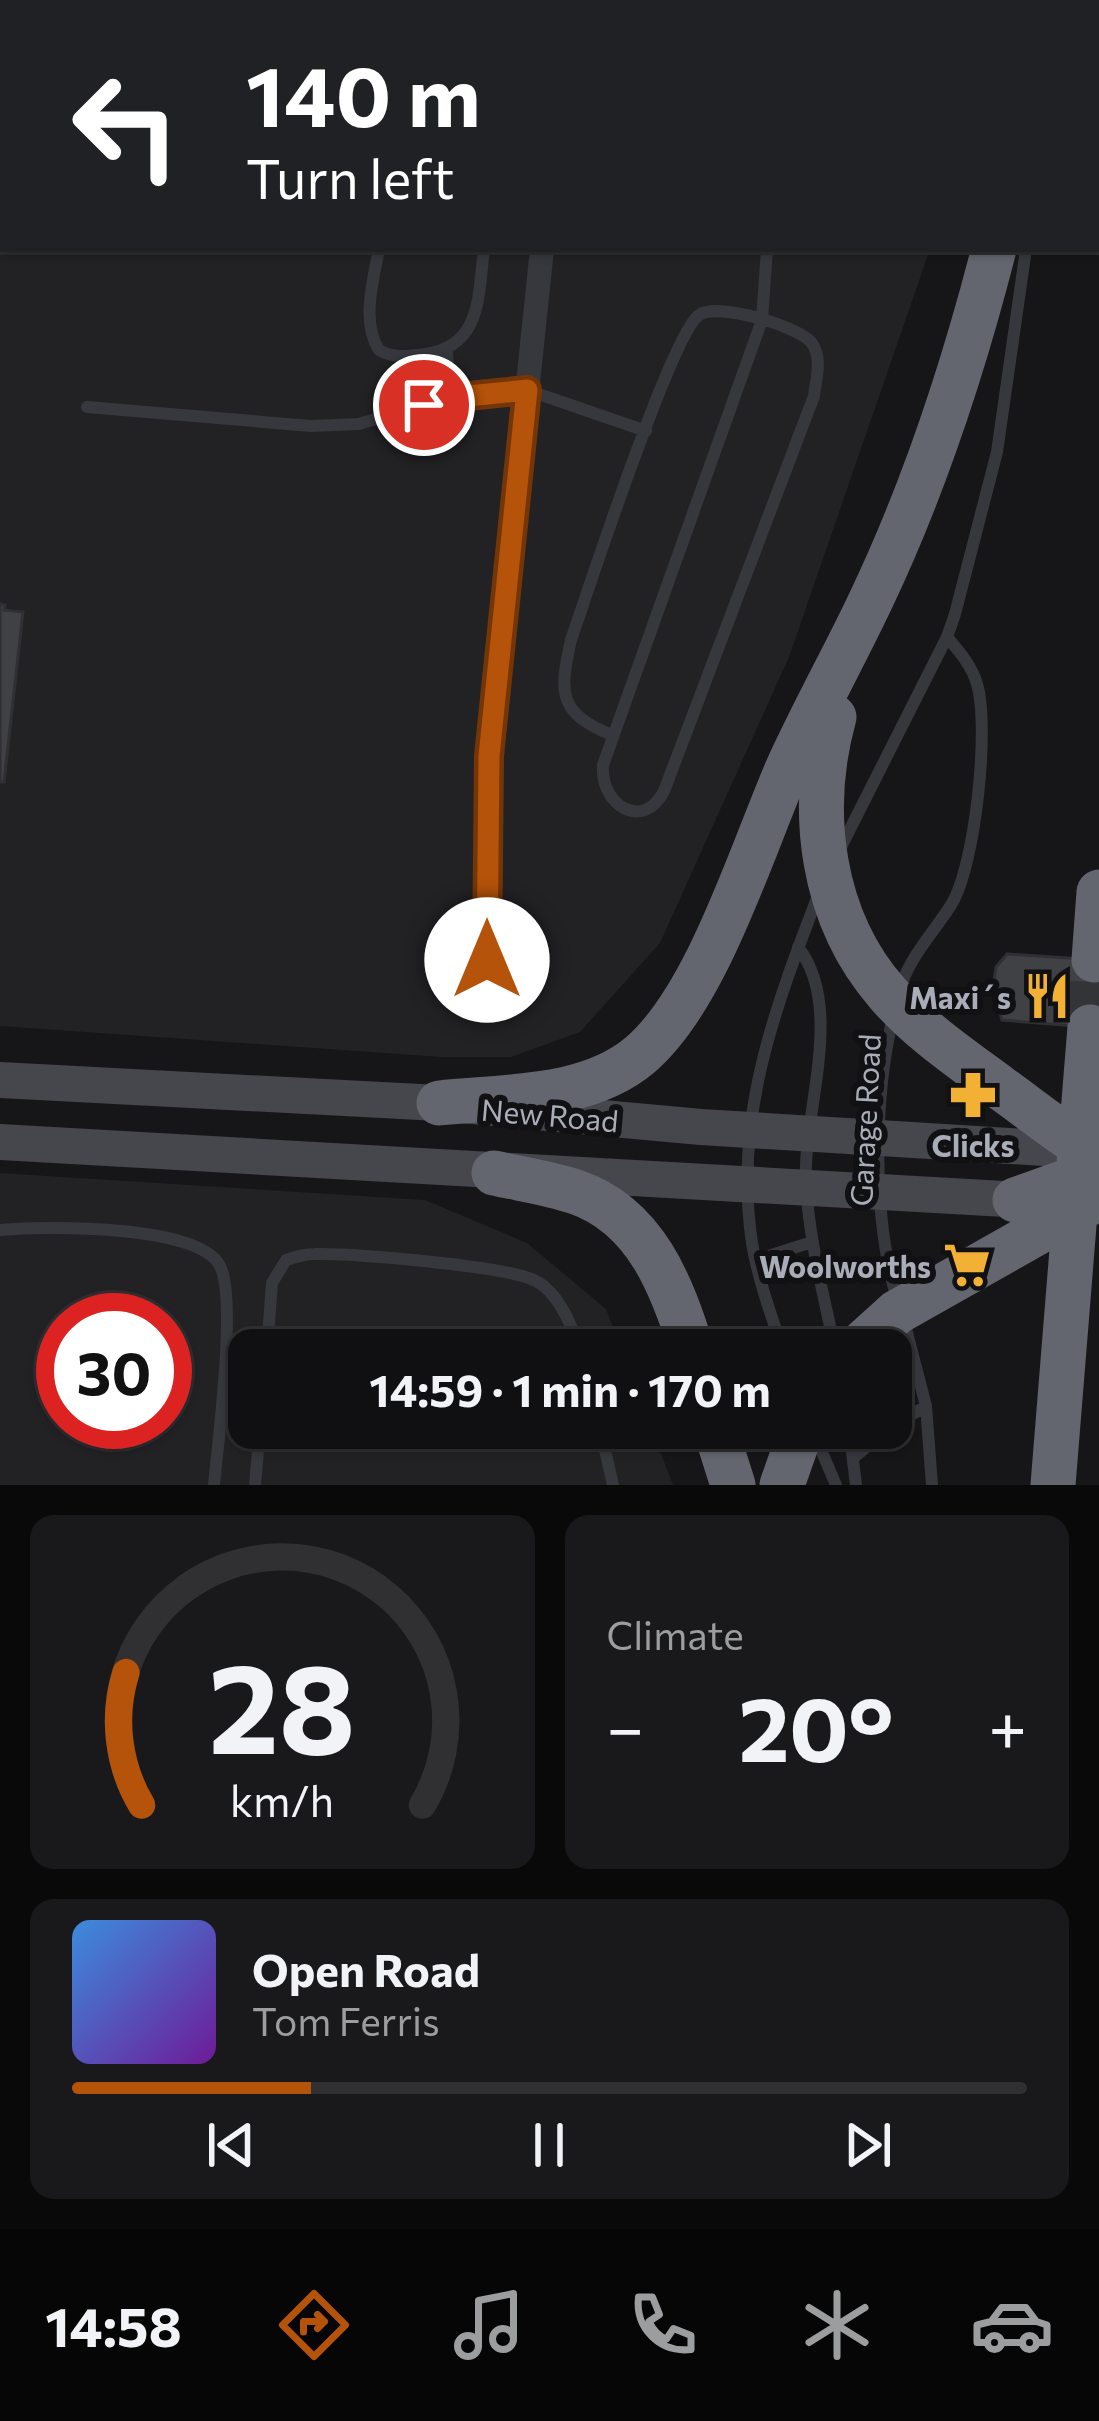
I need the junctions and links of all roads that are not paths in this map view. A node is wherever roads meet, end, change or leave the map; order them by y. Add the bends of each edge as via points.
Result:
1 (379, 252) edge
2 (484, 252) edge
3 (542, 252) edge
4 (767, 252) edge
5 (993, 252) edge
6 (1026, 252) edge
7 (762, 320) junction
8 (447, 351) junction
9 (527, 390) junction
10 (449, 398) junction
11 (87, 407) dead end
12 (646, 431) junction
13 (872, 600) junction
14 (947, 637) junction
15 (612, 735) junction
16 (1099, 892) edge
17 (798, 947) junction
18 (487, 960) dead end
19 (1094, 960) dead end
20 (1090, 1027) dead end
21 (0, 1080) edge
22 (439, 1103) junction
23 (0, 1142) edge
24 (57, 1145) junction
25 (1036, 1148) joint
26 (0, 1155) edge
27 (494, 1173) junction
28 (1095, 1178) edge
29 (1016, 1200) joint
30 (0, 1230) edge
31 (812, 1242) junction
32 (756, 1260) junction
33 (269, 1329) edge
34 (573, 1329) edge
35 (685, 1329) edge
36 (776, 1329) edge
37 (831, 1329) edge
38 (878, 1329) edge
39 (926, 1406) junction
40 (912, 1415) edge
41 (258, 1449) edge
42 (604, 1449) edge
43 (722, 1449) edge
44 (795, 1449) edge
45 (821, 1449) edge
46 (852, 1449) edge
47 (864, 1449) edge
48 (853, 1458) junction
49 (214, 1485) edge
50 (255, 1485) edge
51 (613, 1485) edge
52 (733, 1485) edge
53 (782, 1485) edge
54 (836, 1485) edge
55 (856, 1485) edge
56 (932, 1485) edge
57 (1053, 1485) edge

1 - 8 lane via 374,345 397,357
2 - 8 lane via 473,321
3 - 9 street
4 - 7 lane
5 - 13 highway via 941,429
6 - 14 lane via 997,452
7 - 12 lane via 718,310 698,316
7 - 15 lane
7 - 15 lane via 811,343 818,358 814,396 653,806 635,811 604,790
8 - 10 lane
9 - 10 lane
9 - 12 lane
9 - 18 street via 489,756
10 - 11 lane via 359,424 311,426
12 - 15 lane via 564,672 570,709
13 - 22 highway via 792,760 700,975 655,1040 589,1083
13 - 28 highway via 825,748 819,800 831,887 863,962 886,992
14 - 17 lane
14 - 39 lane, Garage Road via 977,683 982,715 970,847 952,904 902,982 887,1057 879,1178 893,1287
16 - 19 highway
17 - 31 lane, Garage Road via 818,988 806,1180
17 - 32 lane via 758,1068 748,1190
20 - 57 highway
21 - 22 main road, New Road
22 - 25 main road, New Road
23 - 24 main road, New Road
24 - 26 lane
24 - 27 main road, New Road
25 - 28 highway
27 - 29 main road, New Road
27 - 35 highway via 574,1191 638,1234 670,1285
28 - 29 highway
28 - 38 highway
30 - 49 lane via 176,1239 219,1263 226,1298
31 - 32 lane
31 - 37 lane, Garage Road
32 - 36 lane
33 - 34 lane via 272,1283 286,1260 313,1254 537,1281
39 - 40 lane
39 - 56 lane, Garage Road
41 - 50 lane
42 - 51 lane
43 - 52 highway
44 - 53 highway
45 - 54 lane
46 - 48 lane
47 - 48 lane
48 - 55 lane

